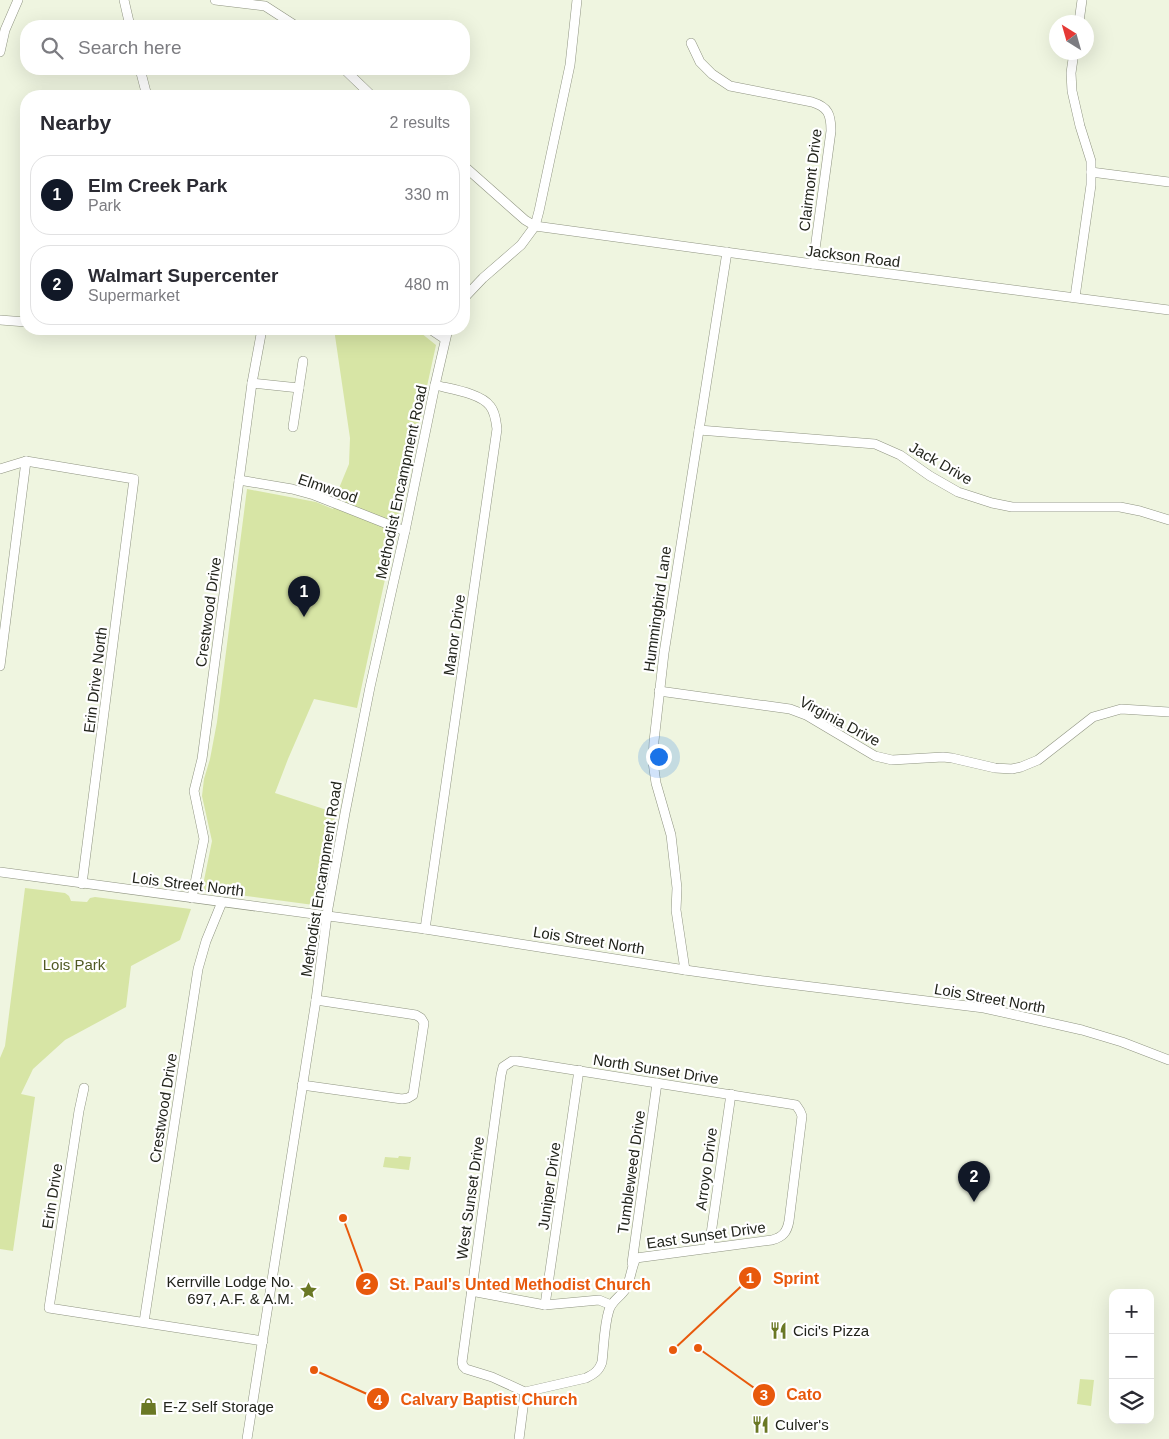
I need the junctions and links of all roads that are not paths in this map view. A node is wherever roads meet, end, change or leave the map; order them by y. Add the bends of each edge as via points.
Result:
1 (18, 0) edge
2 (124, 0) edge
3 (215, 0) edge
4 (577, 0) edge
5 (1082, 0) edge
6 (1080, 15) edge
7 (129, 20) edge
8 (287, 20) edge
9 (691, 43) dead end
10 (0, 52) edge
11 (1073, 60) edge
12 (141, 75) edge
13 (350, 75) edge
14 (145, 90) edge
15 (366, 90) edge
16 (470, 171) edge
17 (1091, 172) junction
18 (1169, 182) edge
19 (535, 226) junction
20 (727, 252) junction
21 (813, 264) junction
22 (470, 292) edge
23 (1075, 298) junction
24 (1169, 310) edge
25 (0, 320) edge
26 (20, 322) edge
27 (261, 335) edge
28 (439, 335) edge
29 (446, 335) edge
30 (445, 339) junction
31 (303, 361) dead end
32 (252, 383) junction
33 (435, 385) junction
34 (299, 388) junction
35 (293, 427) dead end
36 (699, 430) junction
37 (26, 461) junction
38 (0, 469) edge
39 (239, 480) junction
40 (1169, 520) edge
41 (406, 531) junction
42 (0, 666) edge
43 (660, 691) junction
44 (1169, 712) edge
45 (0, 872) edge
46 (82, 884) junction
47 (192, 898) junction
48 (222, 902) junction
49 (327, 917) junction
50 (425, 928) junction
51 (685, 970) junction
52 (316, 1000) junction
53 (1169, 1060) edge
54 (512, 1061) joint
55 (580, 1070) junction
56 (657, 1083) junction
57 (302, 1085) junction
58 (84, 1088) dead end
59 (731, 1094) junction
60 (796, 1105) joint
61 (709, 1248) junction
62 (632, 1266) junction
63 (471, 1291) junction
64 (545, 1305) junction
65 (611, 1305) junction
66 (144, 1322) junction
67 (263, 1341) junction
68 (525, 1392) junction
69 (247, 1439) edge
70 (519, 1439) edge

1 - 10 street
2 - 7 street
3 - 8 street via 265,6
4 - 19 street via 570,65
5 - 6 street
9 - 21 street, Clairmont Drive via 700,62 730,86 812,102 829,113 831,131
11 - 17 street via 1072,91 1091,161
12 - 14 street
13 - 15 street
16 - 19 street
17 - 18 street
17 - 23 street
19 - 20 street, Jackson Road
19 - 22 street via 521,245
20 - 21 street, Jackson Road
20 - 36 street, Hummingbird Lane
21 - 23 street, Jackson Road
23 - 24 street, Jackson Road
25 - 26 street
27 - 32 street, Crestwood Drive
28 - 30 street
29 - 30 street, Methodist Encampment Road
30 - 33 street, Methodist Encampment Road
31 - 34 street
32 - 34 street
32 - 39 street, Crestwood Drive
33 - 41 street, Methodist Encampment Road
33 - 50 street, Manor Drive via 479,397 490,404 497,429
34 - 35 street
36 - 40 street, Jack Drive via 875,444 900,455 958,492 992,503 1012,507 1120,507
36 - 43 street, Hummingbird Lane
37 - 38 street
37 - 42 street
37 - 46 street, Erin Drive North via 134,479
39 - 41 street, Elmwood via 314,495
39 - 47 street, Crestwood Drive via 202,759 194,791 204,839
41 - 49 street, Methodist Encampment Road via 368,697
43 - 44 street, Virginia Drive via 790,709 883,758 943,757 1004,769 1038,760 1093,717 1121,709
43 - 51 street, Hummingbird Lane via 653,762 670,835
45 - 46 street, Lois Street North
46 - 47 street, Lois Street North
47 - 48 street, Lois Street North
48 - 49 street, Lois Street North
48 - 66 street, Crestwood Drive via 198,969
49 - 50 street, Lois Street North
49 - 52 street, Methodist Encampment Road
50 - 51 street, Lois Street North
51 - 53 street, Lois Street North via 984,1008 1082,1030
52 - 57 street, Methodist Encampment Road
52 - 57 street via 421,1018 424,1023 413,1095 402,1099
54 - 55 street, North Sunset Drive
54 - 63 street, West Sunset Drive via 506,1064 500,1075
55 - 56 street, North Sunset Drive
55 - 64 street, Juniper Drive
56 - 59 street, North Sunset Drive
56 - 62 street, Tumbleweed Drive
57 - 67 street, Methodist Encampment Road
58 - 66 street, Erin Drive via 49,1308
59 - 60 street, North Sunset Drive
59 - 61 street, Arroyo Drive
60 - 61 street, East Sunset Drive via 802,1116 786,1232 772,1240
61 - 62 street, East Sunset Drive via 636,1258
62 - 65 street, East Sunset Drive via 627,1286
63 - 64 street
63 - 68 street, West Sunset Drive via 463,1366
64 - 65 street via 599,1300
65 - 68 street, East Sunset Drive via 602,1362 596,1372 586,1378
66 - 67 street
67 - 69 street, Methodist Encampment Road
68 - 70 street

